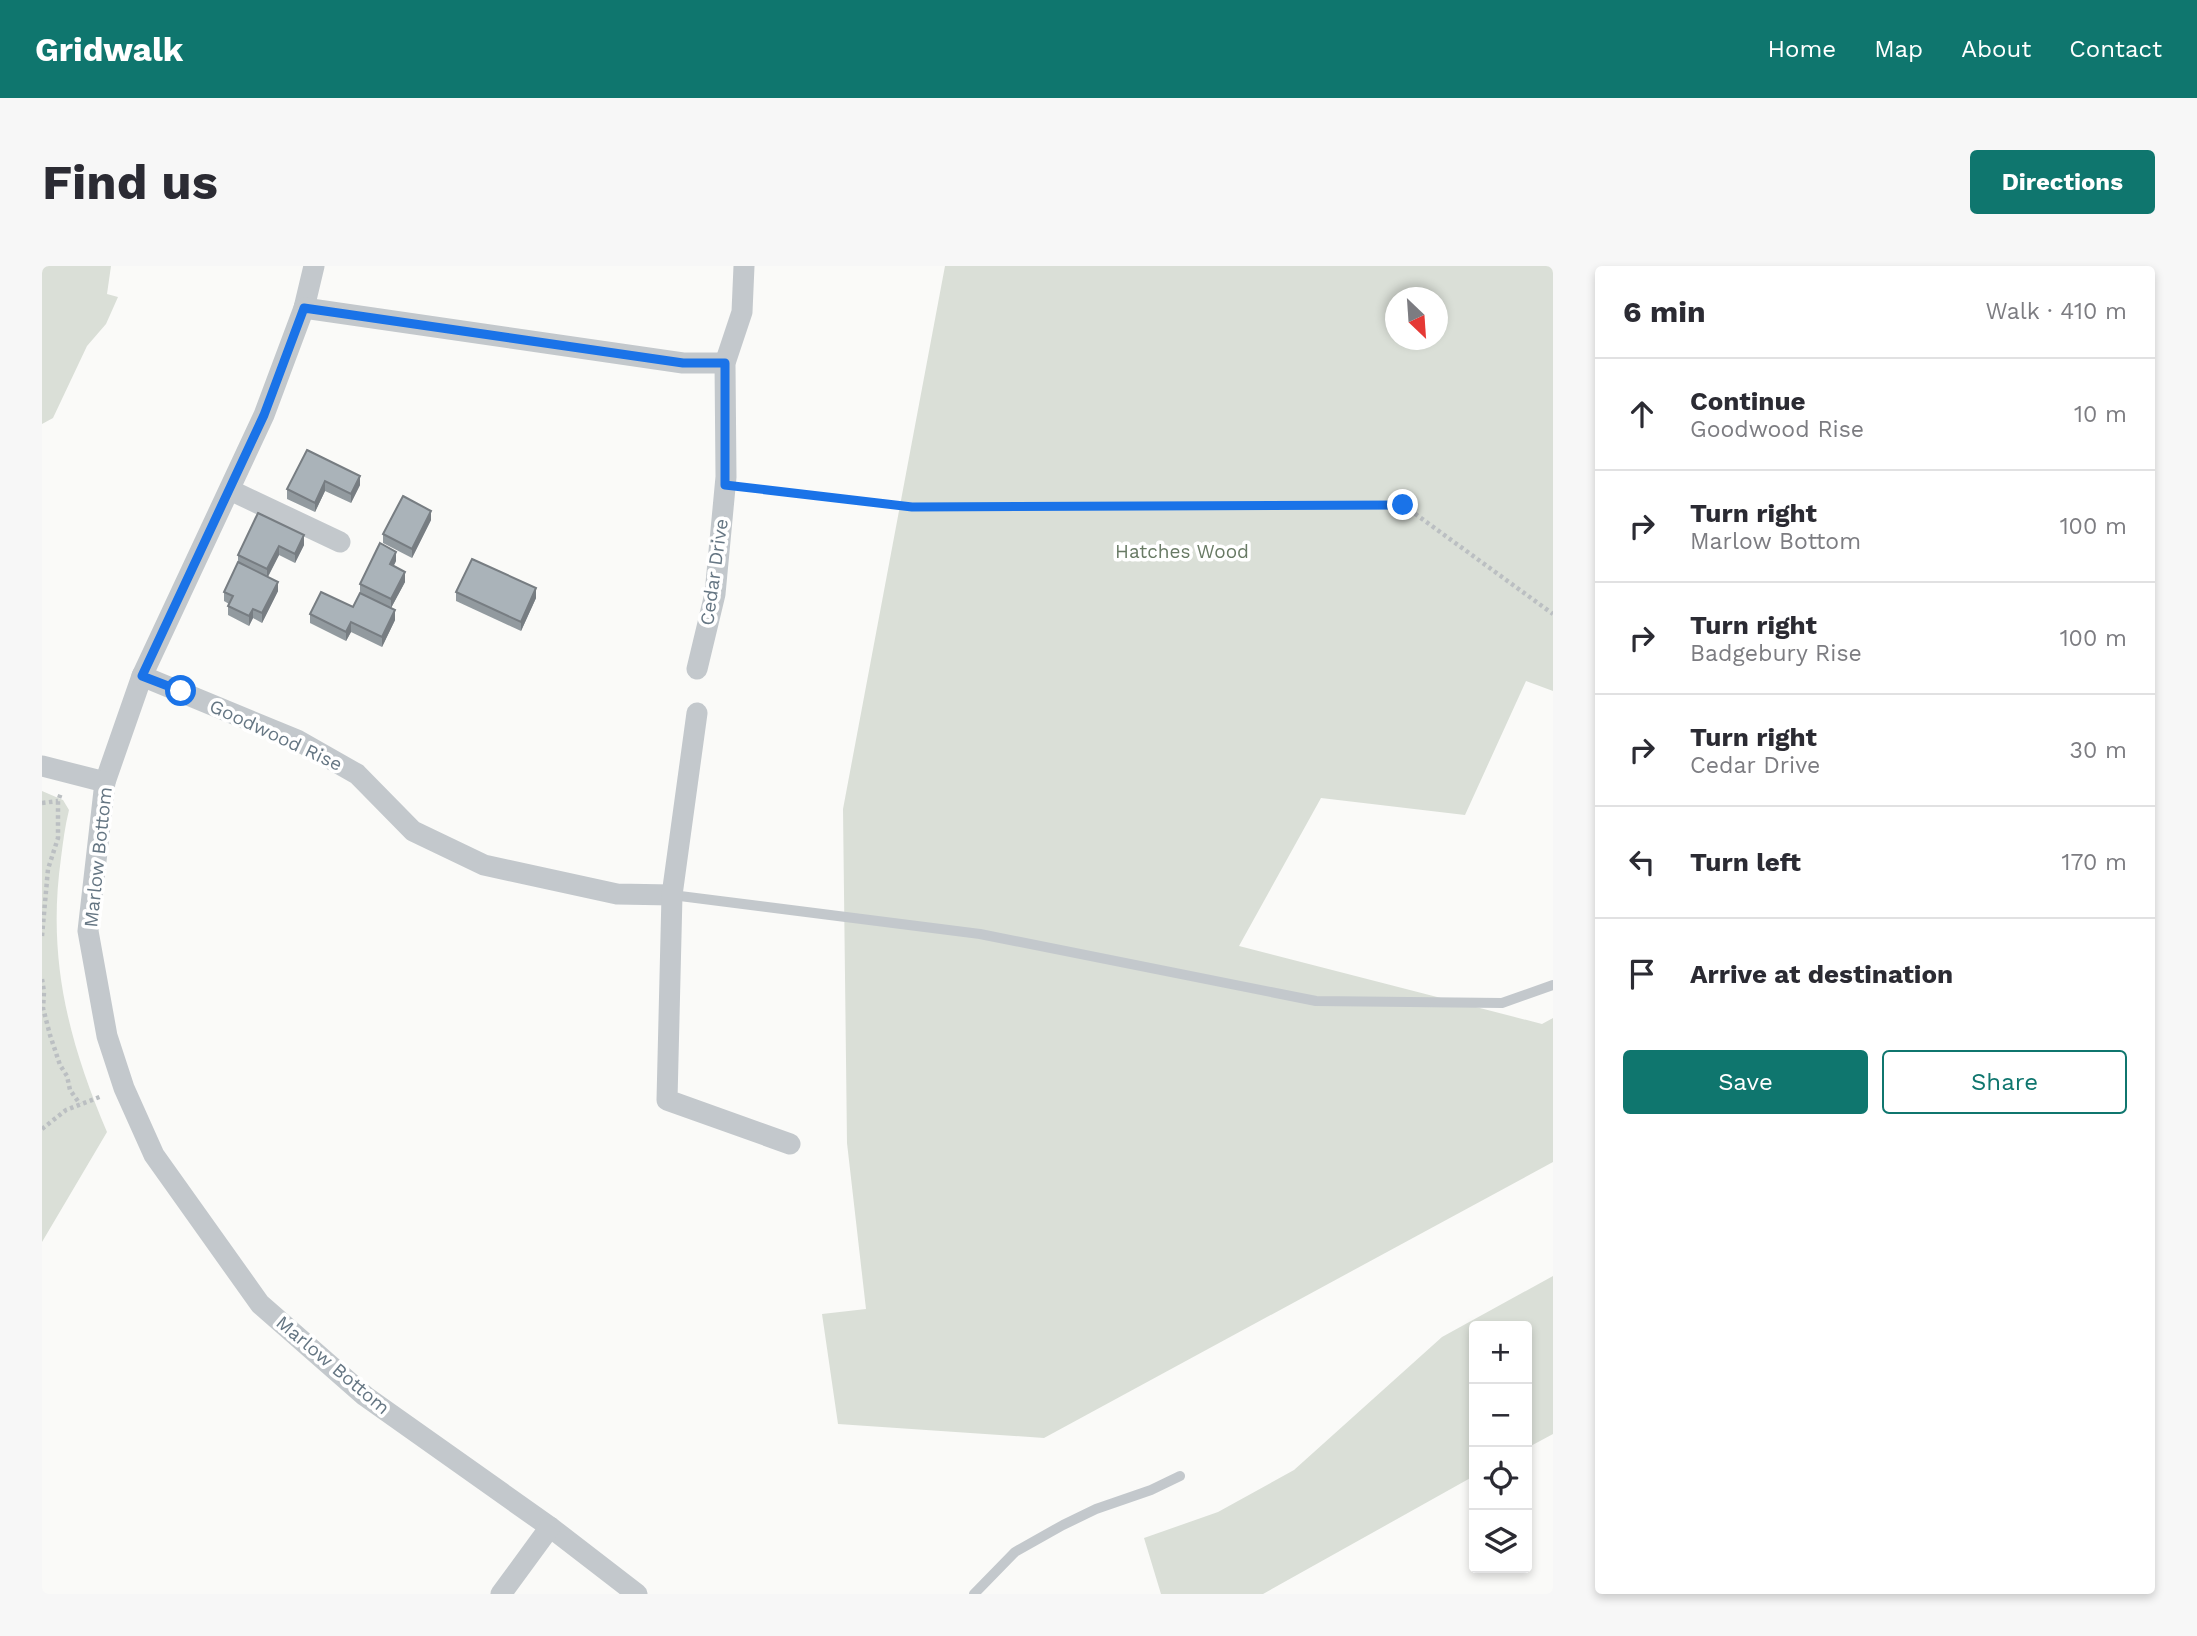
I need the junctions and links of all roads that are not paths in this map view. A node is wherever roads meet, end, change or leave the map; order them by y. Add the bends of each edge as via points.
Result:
1 (314, 266) edge
2 (744, 266) edge
3 (304, 308) junction
4 (725, 363) junction
5 (230, 490) junction
6 (340, 542) dead end
7 (697, 669) dead end
8 (142, 676) junction
9 (697, 713) dead end
10 (42, 766) edge
11 (105, 782) junction
12 (673, 895) junction
13 (1553, 985) edge
14 (790, 1144) dead end
15 (1180, 1476) dead end
16 (550, 1527) junction
17 (501, 1594) edge
18 (637, 1594) edge
19 (974, 1594) edge

1 - 3 street, Marlow Bottom
2 - 4 street, Cedar Drive via 742,312
3 - 4 street via 683,363
3 - 5 street, Marlow Bottom
4 - 7 street, Cedar Drive via 725,485 715,594
5 - 6 street
5 - 8 street, Marlow Bottom
8 - 11 street, Marlow Bottom
8 - 12 street, Goodwood Rise via 297,740 357,774 413,831 484,865 617,894
9 - 12 street
10 - 11 street
11 - 16 street, Marlow Bottom via 88,930 107,1036 154,1154 260,1304 366,1396
12 - 13 lane via 980,934 1316,1001 1503,1003
12 - 14 street via 667,1100
15 - 19 lane via 1096,1509 1027,1545
16 - 17 street
16 - 18 street, Marlow Bottom

